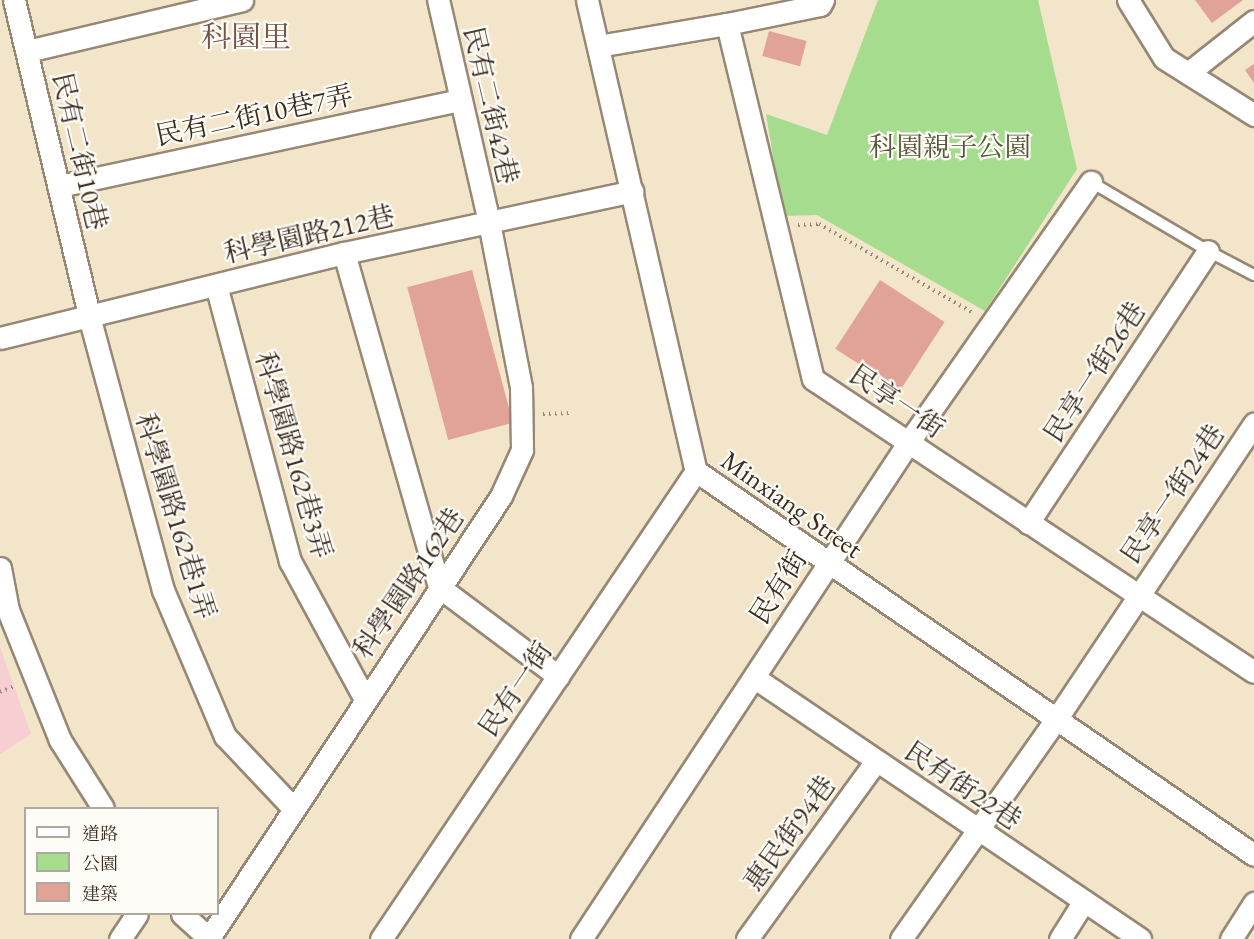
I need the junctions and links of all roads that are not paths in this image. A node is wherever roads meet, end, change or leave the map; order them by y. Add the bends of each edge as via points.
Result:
1 (14, 0) edge
2 (242, 0) edge
3 (438, 0) edge
4 (587, 0) edge
5 (823, 0) edge
6 (1128, 0) edge
7 (1254, 21) edge
8 (727, 24) junction
9 (598, 46) junction
10 (27, 51) junction
11 (1188, 73) junction
12 (460, 100) junction
13 (1254, 115) edge
14 (1091, 182) joint
15 (59, 186) junction
16 (632, 192) junction
17 (489, 222) junction
18 (1208, 251) junction
19 (344, 253) junction
20 (1254, 274) edge
21 (216, 285) junction
22 (90, 315) junction
23 (0, 338) edge
24 (1254, 424) edge
25 (908, 443) junction
26 (696, 471) junction
27 (1028, 523) junction
28 (827, 563) junction
29 (0, 568) edge
30 (439, 587) junction
31 (1138, 597) junction
32 (4, 610) edge
33 (1253, 668) edge
34 (558, 676) junction
35 (755, 678) junction
36 (365, 699) junction
37 (1055, 721) junction
38 (876, 761) junction
39 (102, 807) edge
40 (294, 808) junction
41 (978, 830) junction
42 (1254, 855) edge
43 (1084, 902) junction
44 (1254, 903) edge
45 (136, 915) edge
46 (183, 915) edge
47 (586, 937) edge
48 (209, 938) edge
49 (120, 939) edge
50 (381, 939) edge
51 (747, 939) edge
52 (902, 939) edge
53 (1060, 939) edge
54 (1140, 939) edge
55 (1231, 939) edge

1 - 10 street, 民有二街10巷
2 - 10 street
3 - 12 street, 民有二街42巷
4 - 9 street, Minxiang Street
5 - 8 street via 820,5
6 - 11 street via 1164,58
7 - 11 street
8 - 9 street
8 - 25 street, 民享一街 via 813,379
9 - 16 street, Minxiang Street
10 - 15 street, 民有二街10巷
11 - 13 street
12 - 15 street, 民有二街10巷7弄
12 - 17 street, 民有二街42巷
14 - 18 lane
14 - 25 street, 民有街
15 - 22 street, 民有二街10巷
16 - 17 street, 科學園路212巷
16 - 26 street, Minxiang Street
17 - 19 street, 科學園路212巷
17 - 30 street, 科學園路162巷 via 521,387 522,450 501,496
18 - 20 lane
18 - 27 street, 民享一街26巷
19 - 21 street, 科學園路212巷
19 - 30 street
21 - 22 street, 科學園路212巷
21 - 36 street, 科學園路162巷3弄 via 290,561
22 - 23 street, 科學園路212巷
22 - 40 street, 科學園路162巷1弄 via 163,590 225,736
24 - 31 street, 民享一街24巷
25 - 27 street, 民享一街
25 - 28 street, 民有街
26 - 28 street, Minxiang Street
26 - 34 street, 民有一街
27 - 31 street, 民享一街
28 - 35 street, 民有街
28 - 37 street, Minxiang Street
29 - 32 street
30 - 34 street
30 - 36 street, 科學園路162巷
31 - 33 street, 民享一街
31 - 37 street, 民享一街24巷
32 - 39 street via 60,740
34 - 50 street, 民有一街
35 - 38 street, 民有街22巷
35 - 47 street, 民有街
36 - 40 street, 科學園路162巷
37 - 41 street, 民享一街24巷
37 - 42 street, Minxiang Street
38 - 41 street, 民有街22巷
38 - 51 street, 惠民街94巷
40 - 48 street, 科學園路162巷
41 - 43 street, 民有街22巷
41 - 52 street, 民享一街24巷
43 - 53 street
43 - 54 street, 民有街22巷
44 - 55 street
45 - 49 street
46 - 48 street

